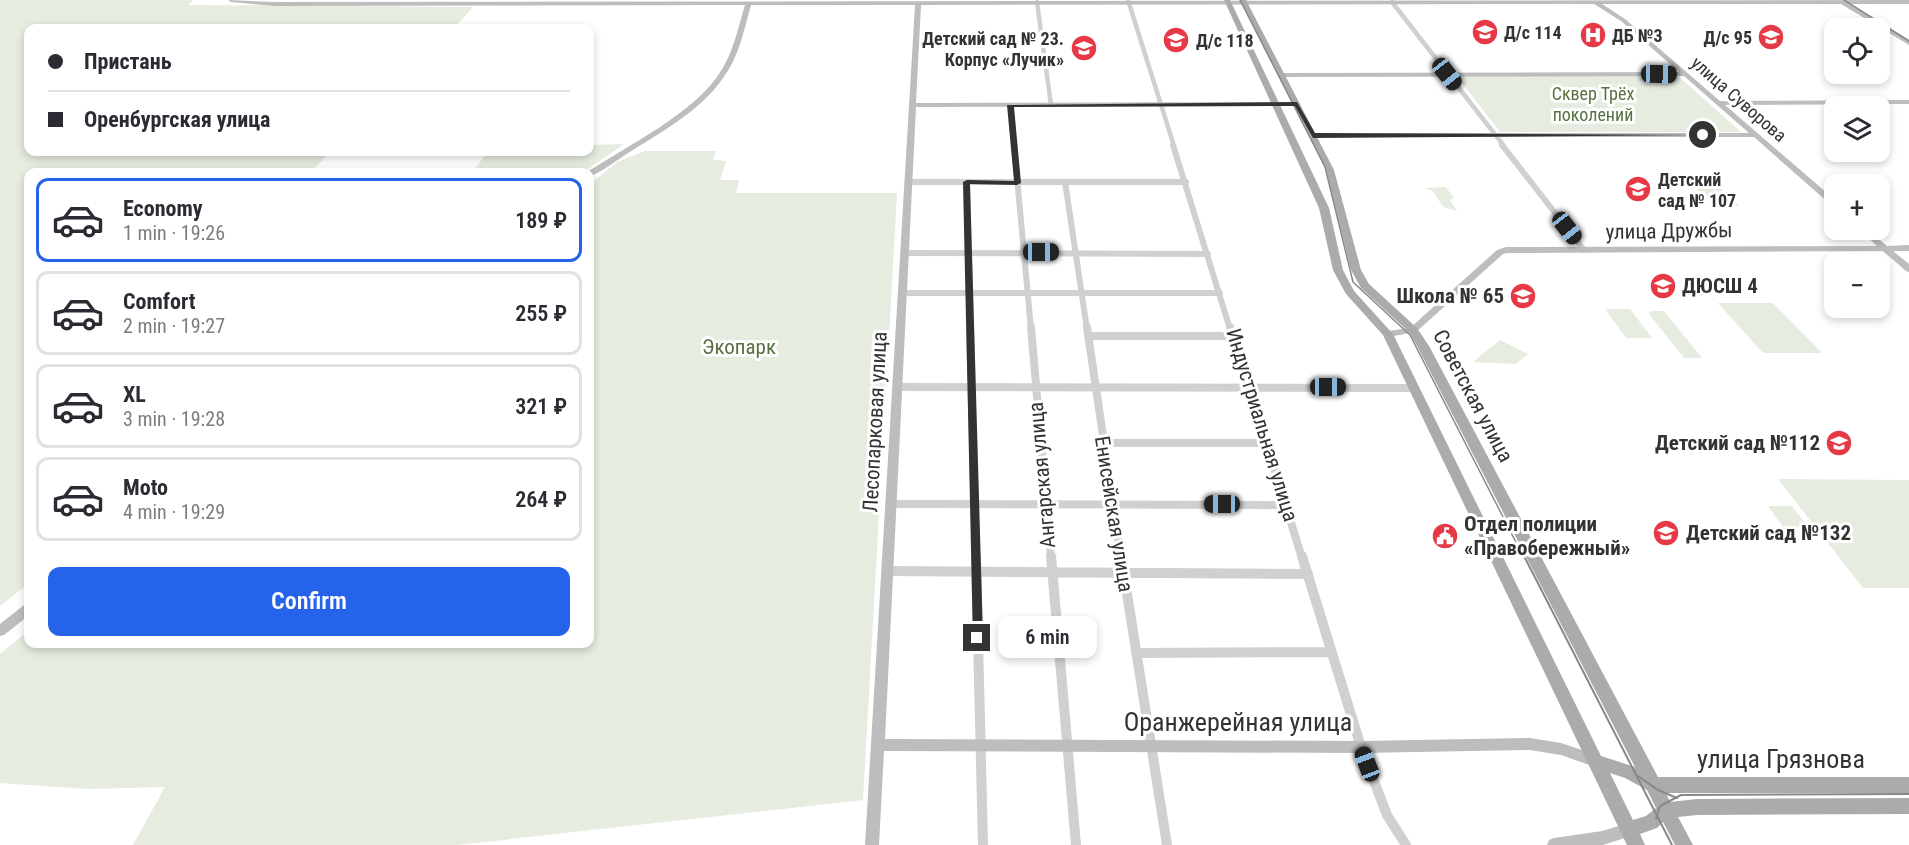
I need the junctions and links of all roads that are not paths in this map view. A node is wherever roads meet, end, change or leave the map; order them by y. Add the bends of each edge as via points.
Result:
1 (231, 0) edge
2 (1635, 0) edge
3 (761, 1) edge
4 (1037, 1) edge
5 (1128, 1) edge
6 (1228, 1) edge
7 (1244, 1) edge
8 (1309, 1) edge
9 (1427, 1) edge
10 (1510, 1) edge
11 (1616, 1) edge
12 (1681, 1) edge
13 (1840, 1) edge
14 (1851, 1) edge
15 (744, 2) edge
16 (918, 2) junction
17 (1392, 2) junction
18 (1589, 2) junction
19 (1643, 2) junction
20 (1909, 2) edge
21 (1608, 9) junction
22 (1623, 20) junction
23 (1909, 37) edge
24 (1909, 44) edge
25 (1447, 74) junction
26 (1684, 74) junction
27 (1281, 75) junction
28 (1909, 102) edge
29 (1719, 103) junction
30 (1297, 104) junction
31 (913, 105) junction
32 (1011, 105) junction
33 (1051, 105) junction
34 (1160, 105) junction
35 (1275, 105) junction
36 (1313, 135) junction
37 (1756, 135) junction
38 (1495, 136) junction
39 (594, 171) edge
40 (909, 182) junction
41 (967, 182) junction
42 (1065, 182) junction
43 (1186, 182) junction
44 (1017, 183) junction
45 (1824, 194) edge
46 (1876, 240) edge
47 (1886, 248) junction
48 (1909, 248) edge
49 (1584, 250) junction
50 (968, 252) junction
51 (1023, 252) junction
52 (1076, 252) junction
53 (904, 253) junction
54 (1208, 254) junction
55 (1909, 268) edge
56 (969, 292) junction
57 (1026, 292) junction
58 (1081, 292) junction
59 (902, 293) junction
60 (1220, 293) junction
61 (1413, 330) junction
62 (1388, 334) junction
63 (1088, 336) junction
64 (1234, 336) junction
65 (1095, 386) junction
66 (897, 387) junction
67 (971, 387) junction
68 (1035, 387) junction
69 (1250, 387) junction
70 (1413, 388) junction
71 (1104, 443) junction
72 (1266, 443) junction
73 (890, 504) junction
74 (974, 504) junction
75 (1044, 504) junction
76 (1112, 504) junction
77 (1287, 505) junction
78 (887, 571) junction
79 (1051, 572) junction
80 (975, 573) junction
81 (1123, 573) junction
82 (1308, 574) junction
83 (24, 612) edge
84 (0, 631) edge
85 (1331, 652) junction
86 (1136, 653) junction
87 (877, 745) junction
88 (981, 745) junction
89 (1067, 745) junction
90 (1151, 745) junction
91 (1361, 747) junction
92 (1595, 761) junction
93 (1909, 784) edge
94 (1653, 785) junction
95 (1909, 806) edge
96 (1666, 810) junction
97 (1635, 834) edge
98 (872, 845) edge
99 (983, 845) edge
100 (1076, 845) edge
101 (1167, 845) edge
102 (1406, 845) edge
103 (1554, 845) edge
104 (1684, 845) edge

1 - 15 main road via 260,4
2 - 19 main road
3 - 15 main road
3 - 16 main road
4 - 5 main road
4 - 16 main road
4 - 33 street
5 - 6 main road
5 - 34 street, Индустриальная улица
6 - 7 main road
6 - 35 main road
7 - 8 main road
7 - 27 main road, Советская улица
8 - 17 main road
9 - 10 main road
9 - 17 main road
10 - 18 main road
11 - 18 main road
11 - 19 main road
11 - 21 main road
11 - 22 main road via 1614,9
12 - 13 main road
12 - 19 main road
13 - 14 main road
13 - 24 main road
14 - 20 main road
14 - 23 main road
15 - 39 main road via 724,70 712,87 686,110
16 - 31 main road, Лесопарковая улица
17 - 25 street
18 - 21 main road, улица Суворова
21 - 22 main road, улица Суворова
22 - 26 main road, улица Суворова
25 - 26 main road
25 - 27 main road
25 - 38 street
26 - 29 main road, улица Суворова
27 - 30 main road, Советская улица
28 - 29 main road
29 - 37 main road, улица Суворова
30 - 35 main road
30 - 36 main road, Советская улица
31 - 32 main road
31 - 40 main road, Лесопарковая улица
32 - 33 main road
32 - 44 street, Ангарская улица
33 - 34 main road
34 - 35 main road
34 - 43 street, Индустриальная улица
35 - 62 main road via 1324,208 1338,270 1350,292
36 - 38 main road
36 - 61 main road, Советская улица via 1330,171 1356,270 1365,286
37 - 38 main road
37 - 45 main road, улица Суворова
38 - 49 street
40 - 41 street
40 - 53 main road, Лесопарковая улица
41 - 44 street
41 - 50 street
42 - 43 street
42 - 44 street
42 - 52 street, Енисейская улица
43 - 54 street, Индустриальная улица
44 - 51 street, Ангарская улица
46 - 47 main road
47 - 48 main road, улица Дружбы
47 - 49 main road, улица Дружбы
47 - 55 main road
49 - 61 main road, улица Дружбы via 1500,252
50 - 51 street
50 - 53 street
50 - 56 street
51 - 52 street
51 - 57 street, Ангарская улица
52 - 54 street
52 - 58 street, Енисейская улица
53 - 59 main road, Лесопарковая улица
54 - 60 street, Индустриальная улица
56 - 57 street
56 - 59 street
56 - 67 street
57 - 58 street
57 - 68 street, Ангарская улица
58 - 60 street
58 - 63 street, Енисейская улица
59 - 66 main road, Лесопарковая улица
60 - 64 street, Индустриальная улица
61 - 62 main road
61 - 94 main road, Советская улица
62 - 70 main road
63 - 64 street
63 - 65 street, Енисейская улица
64 - 69 street, Индустриальная улица
65 - 68 street
65 - 69 street
65 - 71 street, Енисейская улица
66 - 67 street
66 - 73 main road, Лесопарковая улица
67 - 68 street
67 - 74 street
68 - 75 street, Ангарская улица
69 - 70 street
69 - 72 street, Индустриальная улица
70 - 92 main road
71 - 72 street
71 - 76 street, Енисейская улица
72 - 77 street, Индустриальная улица
73 - 74 street
73 - 78 main road, Лесопарковая улица
74 - 75 street
74 - 80 street
75 - 76 street
75 - 79 street, Ангарская улица
76 - 77 street
76 - 81 street, Енисейская улица
77 - 82 street, Индустриальная улица
78 - 80 street
78 - 87 main road, Лесопарковая улица
79 - 80 street
79 - 81 street
79 - 89 street, Ангарская улица
80 - 88 street
81 - 82 street
81 - 86 street, Енисейская улица
82 - 85 street, Индустриальная улица
83 - 84 main road
85 - 86 street
85 - 91 street, Индустриальная улица
86 - 90 street, Енисейская улица
87 - 88 main road, Оранжерейная улица
87 - 98 main road, Лесопарковая улица
88 - 89 main road, Оранжерейная улица
88 - 99 street
89 - 90 main road, Оранжерейная улица
89 - 100 street, Ангарская улица
90 - 91 main road, Оранжерейная улица
90 - 101 street, Енисейская улица
91 - 92 main road, Оранжерейная улица via 1530,744 1561,749
91 - 102 street, Индустриальная улица via 1386,815
92 - 94 main road
92 - 97 main road
93 - 94 main road, улица Грязнова
94 - 96 main road, Советская улица
95 - 96 main road, улица Грязнова
96 - 97 main road
96 - 104 main road
97 - 103 main road

